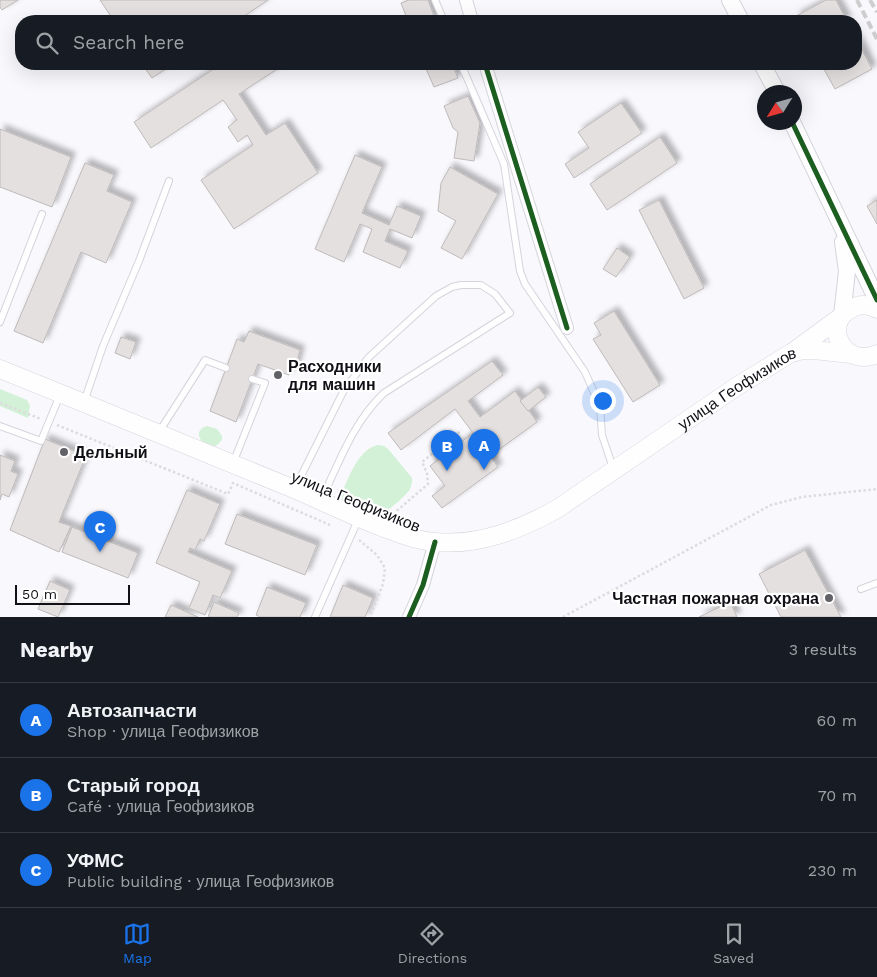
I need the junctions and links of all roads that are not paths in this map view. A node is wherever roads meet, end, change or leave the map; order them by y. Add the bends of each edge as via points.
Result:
1 (435, 0) edge
2 (466, 0) edge
3 (730, 0) edge
4 (441, 15) edge
5 (470, 15) edge
6 (738, 15) edge
7 (465, 70) edge
8 (487, 70) edge
9 (765, 70) edge
10 (773, 85) edge
11 (796, 130) edge
12 (168, 181) dead end
13 (42, 214) dead end
14 (839, 222) junction
15 (877, 300) edge
16 (877, 309) edge
17 (842, 316) junction
18 (0, 322) edge
19 (567, 328) dead end
20 (791, 353) junction
21 (877, 354) edge
22 (855, 356) junction
23 (226, 368) dead end
24 (877, 368) edge
25 (0, 369) edge
26 (252, 379) dead end
27 (60, 394) junction
28 (84, 402) junction
29 (0, 426) edge
30 (159, 432) junction
31 (232, 464) junction
32 (614, 472) junction
33 (294, 490) junction
34 (321, 502) junction
35 (356, 526) junction
36 (435, 542) junction
37 (877, 583) edge
38 (861, 589) dead end
39 (315, 617) edge
40 (409, 617) edge

1 - 4 lane
2 - 5 street
3 - 6 street
7 - 32 lane via 504,164 520,271 525,284 585,372 600,406 602,434
8 - 19 street
9 - 10 street
11 - 14 street
12 - 28 lane
13 - 18 lane
14 - 15 street
14 - 17 street via 847,271
16 - 17 main road via 856,306
17 - 20 main road
17 - 22 main road via 837,332 839,341
20 - 22 main road, улица Геофизиков via 814,350
20 - 32 main road, улица Геофизиков
21 - 22 main road
22 - 24 main road
23 - 30 lane via 205,360
25 - 27 main road, улица Геофизиков
26 - 31 lane via 265,383
27 - 28 main road, улица Геофизиков
27 - 29 lane via 41,441
28 - 30 main road, улица Геофизиков
30 - 31 main road, улица Геофизиков
31 - 33 main road, улица Геофизиков
32 - 36 main road, улица Геофизиков via 526,525 473,541
33 - 34 main road, улица Геофизиков
33 - 34 lane via 344,390 368,358 436,296 462,285 481,285 489,289 510,313 384,393 372,404 355,428
34 - 35 main road, улица Геофизиков
35 - 36 main road, улица Геофизиков
35 - 39 lane
36 - 40 street via 423,585
37 - 38 lane

